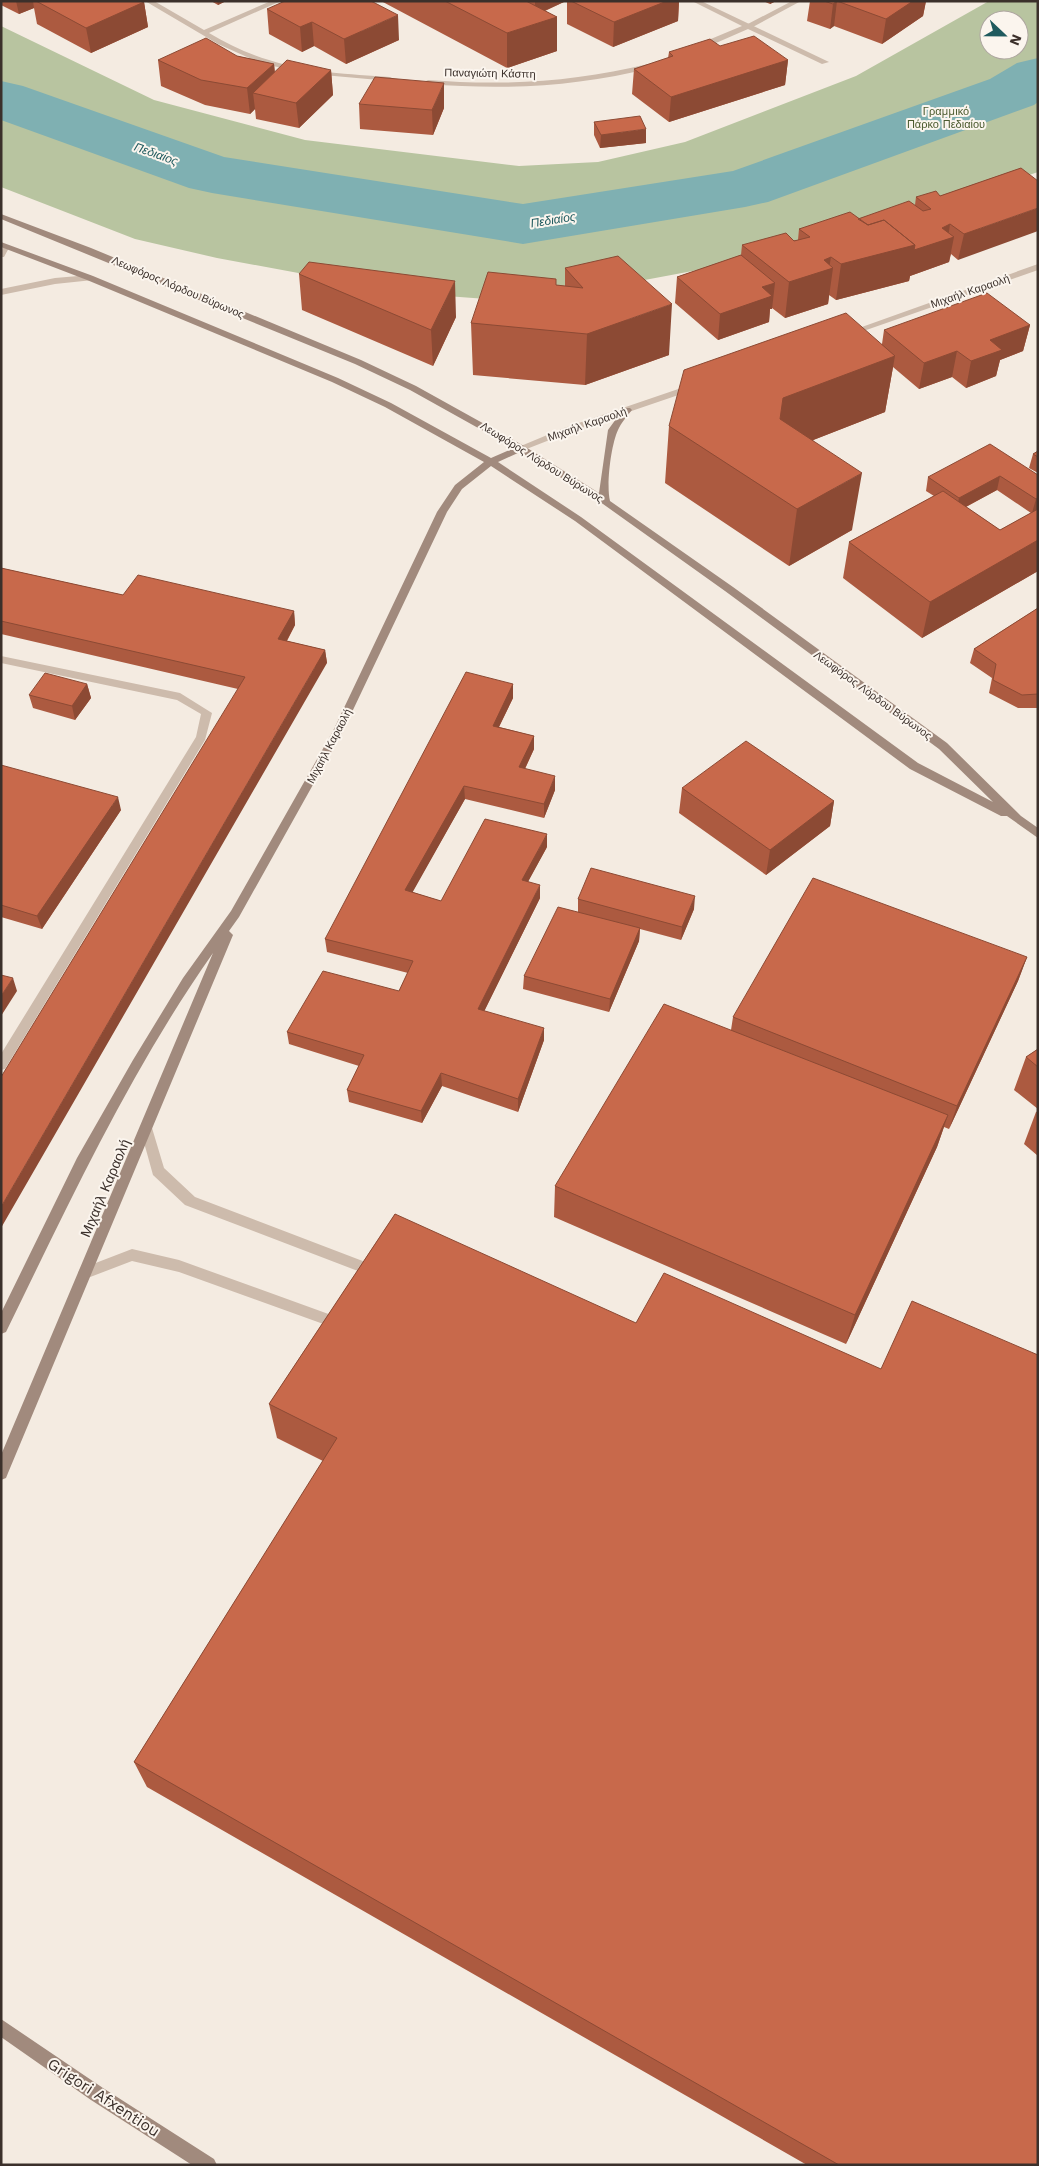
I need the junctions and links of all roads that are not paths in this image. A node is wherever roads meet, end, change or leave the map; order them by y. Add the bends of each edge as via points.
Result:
1 (148, 1) edge
2 (278, 1) edge
3 (694, 1) edge
4 (798, 1) edge
5 (748, 26) junction
6 (204, 32) junction
7 (690, 51) edge
8 (825, 62) dead end
9 (657, 64) edge
10 (402, 80) edge
11 (421, 82) edge
12 (1, 216) edge
13 (4, 245) edge
14 (1, 255) edge
15 (1038, 267) edge
16 (90, 278) junction
17 (1, 292) edge
18 (840, 336) edge
19 (700, 385) edge
20 (627, 410) junction
21 (521, 448) junction
22 (491, 462) junction
23 (606, 502) junction
24 (1, 659) edge
25 (1017, 819) junction
26 (1038, 834) edge
27 (235, 914) junction
28 (1, 1065) edge
29 (146, 1128) junction
30 (85, 1273) junction
31 (383, 1274) edge
32 (1, 1328) edge
33 (349, 1328) edge
34 (1, 1473) edge
35 (1, 2027) edge
36 (208, 2165) edge

1 - 6 street
2 - 6 street
3 - 5 street
4 - 5 street
5 - 7 street
5 - 8 street
6 - 10 street via 243,53 289,68
9 - 11 street, Παναγιώτη Κάσπη via 583,81 542,85
12 - 21 main road, Λεωφόρος Λόρδου Βύρωνος via 358,362 413,388
13 - 14 street
13 - 16 main road, Λεωφόρος Λόρδου Βύρωνος
15 - 18 street, Μιχαήλ Καραολή
16 - 17 street
16 - 22 main road, Λεωφόρος Λόρδου Βύρωνος via 335,380 388,405
19 - 20 street, Μιχαήλ Καραολή
20 - 21 street, Μιχαήλ Καραολή
20 - 23 main road via 613,430 609,447 603,490
21 - 22 main road, Μιχαήλ Καραολή
21 - 23 main road, Λεωφόρος Λόρδου Βύρωνος
22 - 25 main road, Λεωφόρος Λόρδου Βύρωνος via 578,518 914,766
22 - 27 main road, Μιχαήλ Καραολή via 458,487 442,512 338,731
23 - 25 main road, Λεωφόρος Λόρδου Βύρωνος via 943,746
24 - 28 street via 180,697 207,713 202,737
25 - 26 main road, Λεωφόρος Λόρδου Βύρωνος
27 - 29 main road, Μιχαήλ Καραολή
27 - 32 main road, Μιχαήλ Καραολή via 186,981 132,1072 82,1162
29 - 30 main road, Μιχαήλ Καραολή
29 - 31 street via 158,1171 190,1201
30 - 33 street via 132,1255 179,1266
30 - 34 main road, Μιχαήλ Καραολή
35 - 36 main road, Grigori Afxentiou

